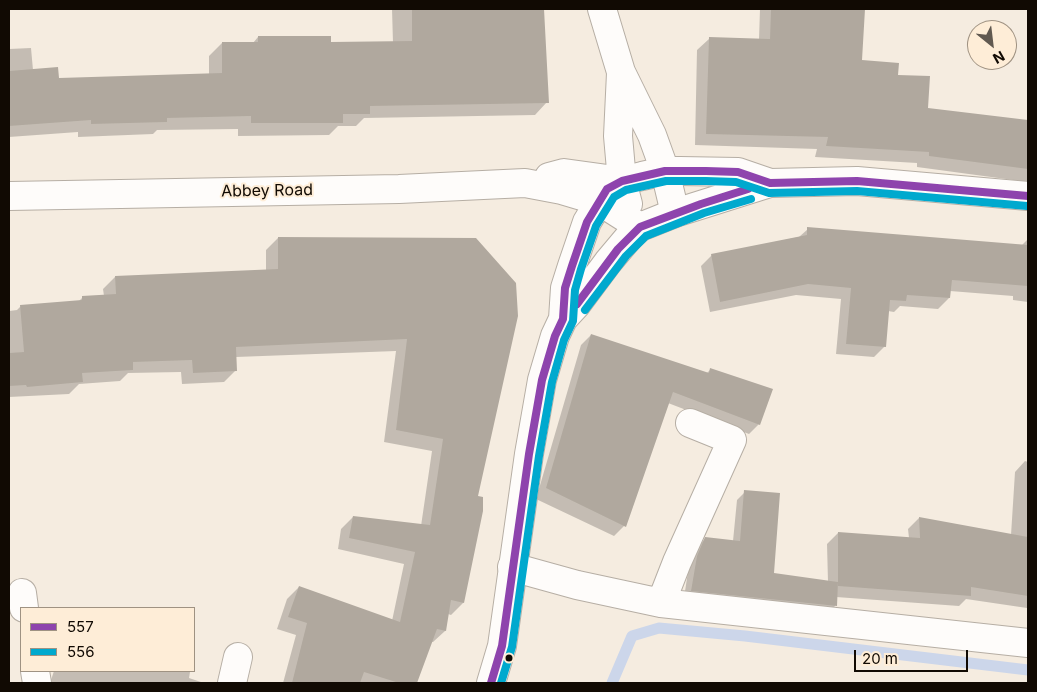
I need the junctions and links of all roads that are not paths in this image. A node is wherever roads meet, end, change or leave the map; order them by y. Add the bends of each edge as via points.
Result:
1 (602, 9) edge
2 (621, 72) junction
3 (666, 171) junction
4 (622, 182) junction
5 (770, 183) junction
6 (526, 184) junction
7 (9, 196) edge
8 (1028, 196) edge
9 (599, 201) junction
10 (675, 213) junction
11 (640, 227) junction
12 (563, 319) junction
13 (690, 423) dead end
14 (512, 568) junction
15 (661, 603) junction
16 (1028, 643) edge
17 (238, 657) dead end
18 (232, 683) edge
19 (491, 683) edge

1 - 2 street
2 - 3 street
2 - 4 street via 618,136
3 - 4 street
3 - 5 street via 738,172
3 - 10 street
4 - 6 street, Abbey Road via 564,173
4 - 9 street via 607,189
4 - 11 street via 628,205
5 - 8 street via 857,181
5 - 10 street
6 - 7 street, Abbey Road
6 - 9 street, Abbey Road
9 - 11 street, Abbey Road
9 - 12 street via 587,222 565,288
10 - 11 street
11 - 12 street via 618,249
12 - 14 street via 542,380
13 - 15 street via 732,440 676,562
14 - 15 street via 577,586
14 - 19 street via 502,646
15 - 16 street
17 - 18 street

